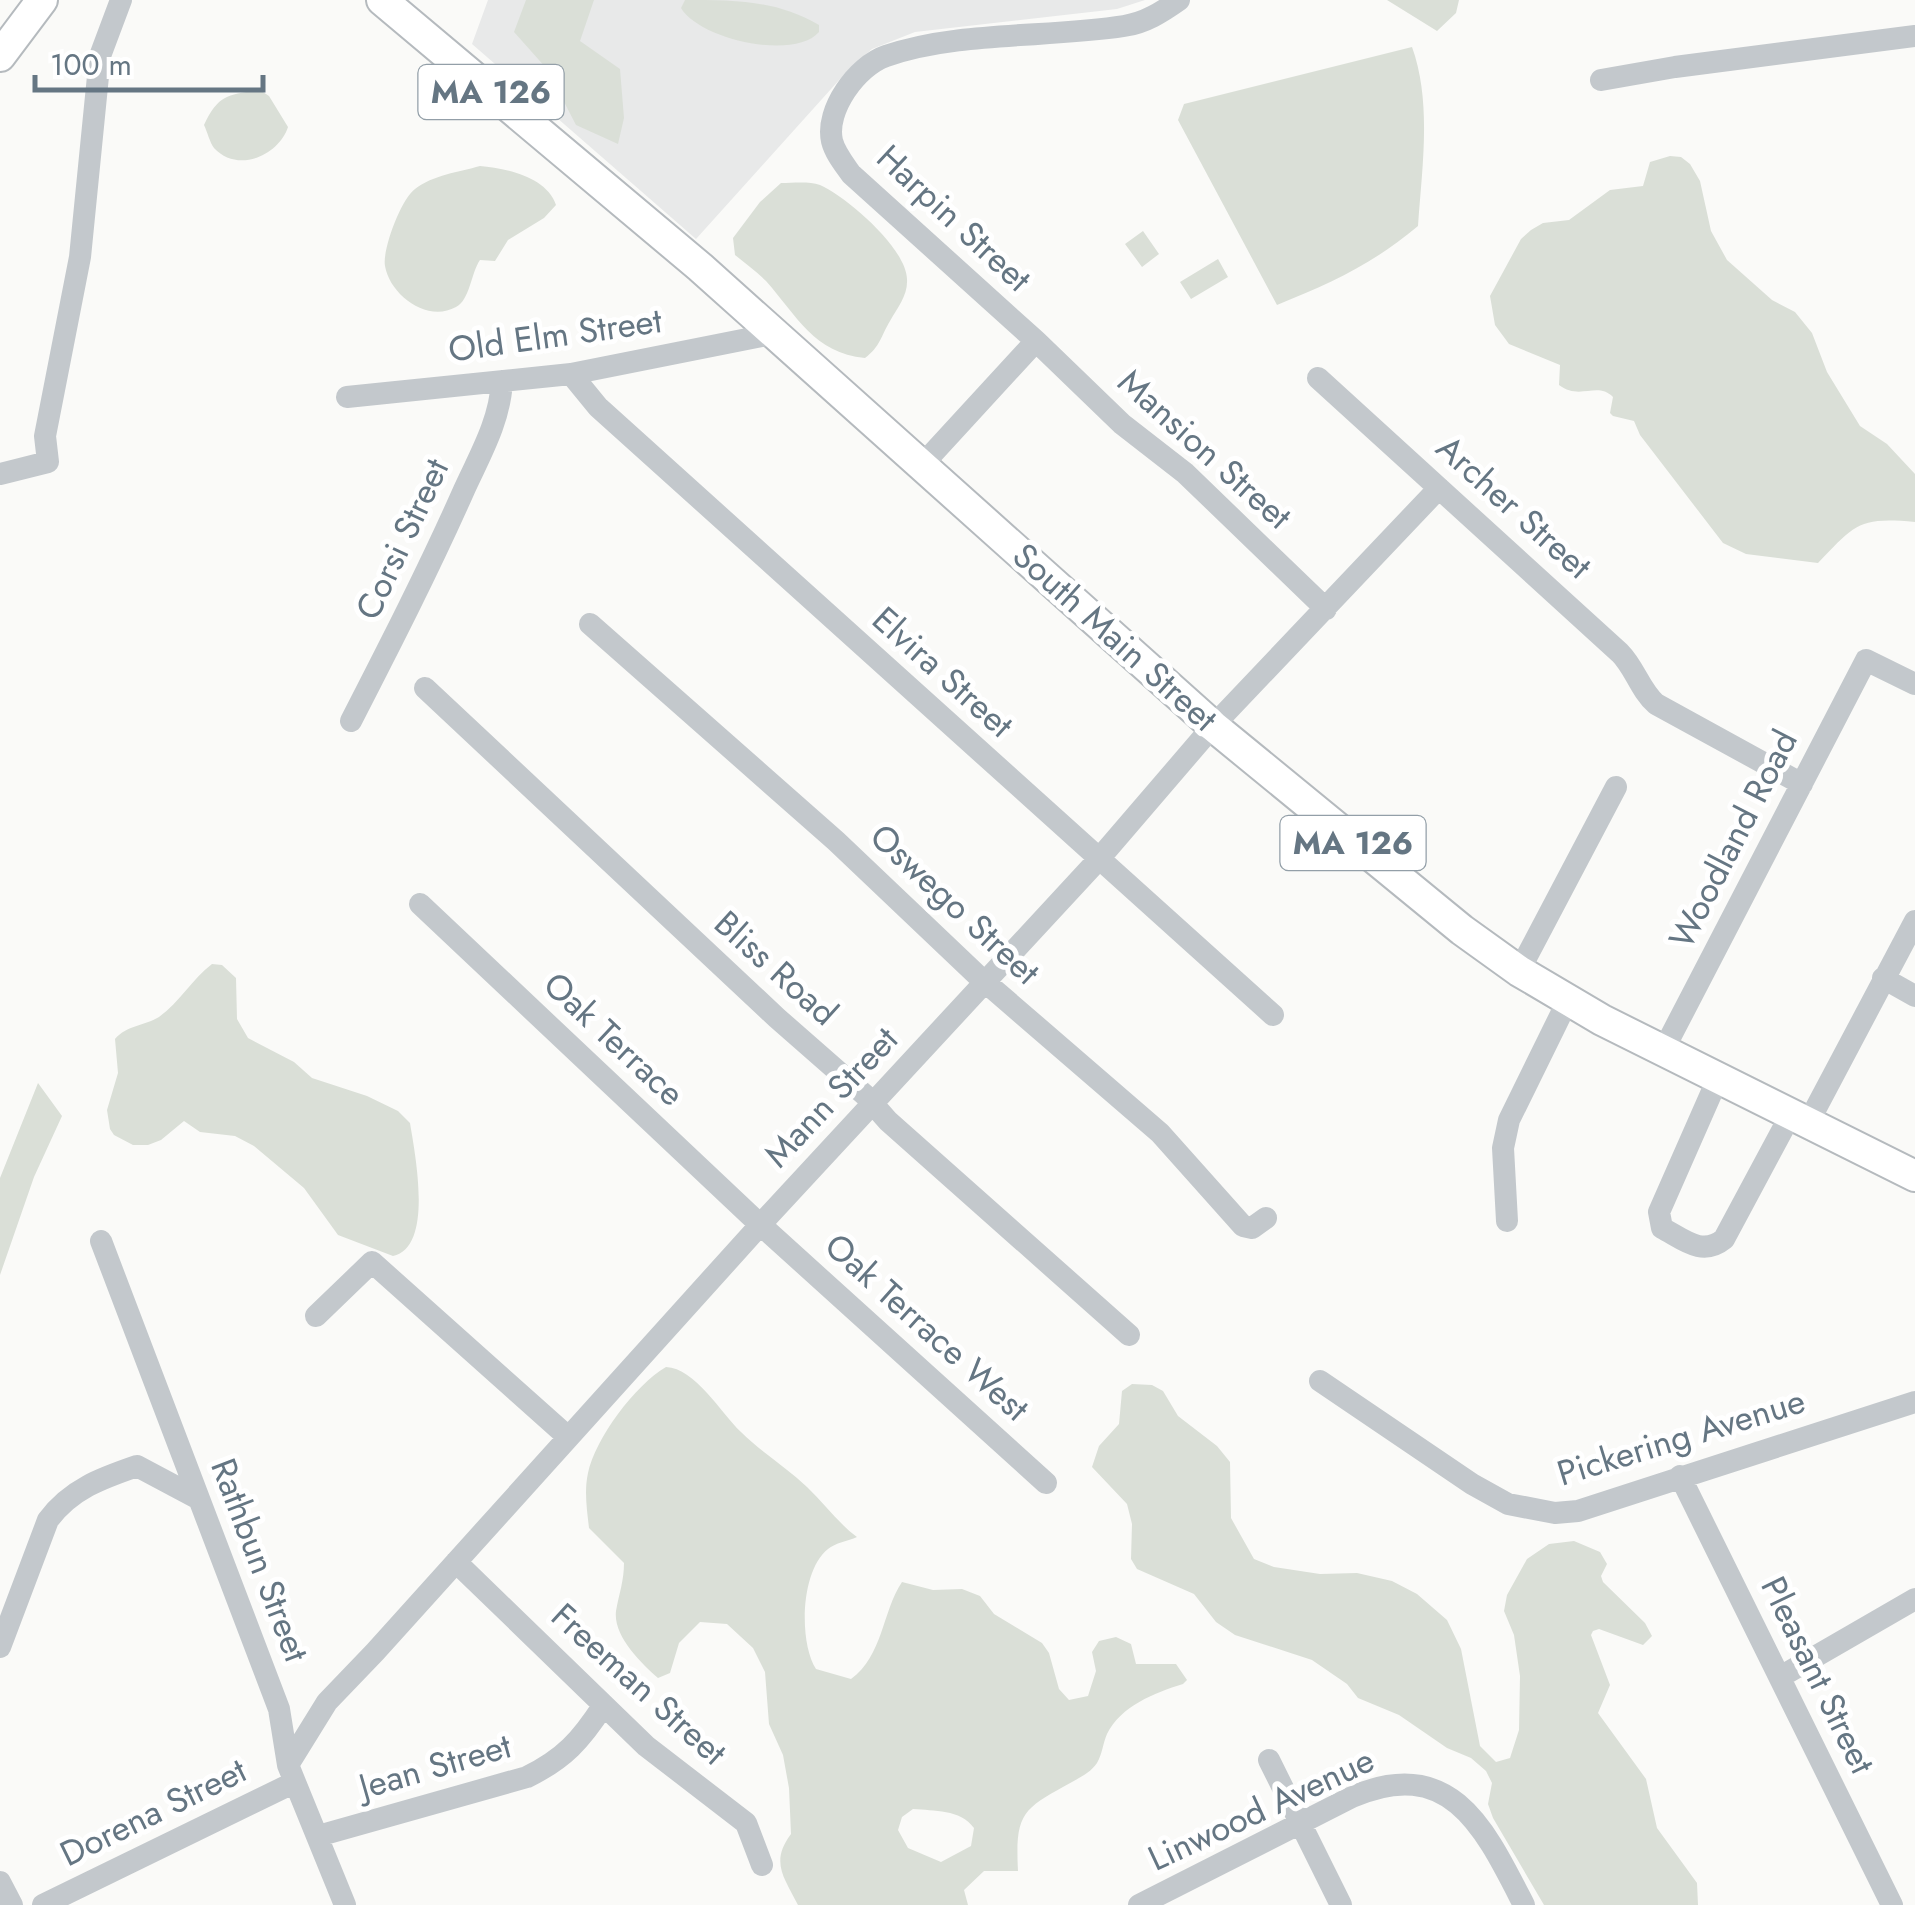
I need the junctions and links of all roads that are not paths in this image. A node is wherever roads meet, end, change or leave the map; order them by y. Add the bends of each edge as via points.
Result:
1 (42, 0) edge
2 (121, 0) edge
3 (382, 0) edge
4 (1179, 0) edge
5 (1915, 36) edge
6 (0, 56) edge
7 (1601, 80) dead end
8 (772, 334) junction
9 (1036, 341) junction
10 (571, 374) junction
11 (1318, 378) dead end
12 (502, 381) junction
13 (346, 398) dead end
14 (922, 464) junction
15 (0, 474) edge
16 (1439, 488) junction
17 (1326, 610) junction
18 (590, 624) dead end
19 (1915, 684) edge
20 (424, 688) dead end
21 (351, 721) dead end
22 (1213, 726) junction
23 (1802, 784) junction
24 (1616, 787) dead end
25 (1098, 860) junction
26 (420, 904) dead end
27 (1915, 921) edge
28 (1520, 971) junction
29 (1883, 978) junction
30 (984, 981) junction
31 (1915, 996) edge
32 (1568, 1000) junction
33 (1273, 1015) dead end
34 (1663, 1050) junction
35 (1718, 1078) junction
36 (873, 1103) junction
37 (1799, 1118) junction
38 (1915, 1176) edge
39 (1266, 1218) dead end
40 (1507, 1221) dead end
41 (761, 1224) junction
42 (102, 1241) dead end
43 (316, 1316) dead end
44 (1128, 1335) dead end
45 (1320, 1381) dead end
46 (1915, 1402) edge
47 (568, 1438) junction
48 (1680, 1476) junction
49 (1046, 1483) dead end
50 (198, 1499) junction
51 (456, 1562) junction
52 (1915, 1599) edge
53 (0, 1648) edge
54 (1780, 1677) junction
55 (603, 1706) junction
56 (1269, 1760) dead end
57 (292, 1773) junction
58 (1301, 1824) junction
59 (318, 1836) junction
60 (762, 1865) dead end
61 (0, 1882) edge
62 (68, 1900) edge
63 (1151, 1902) edge
64 (12, 1905) edge
65 (43, 1905) edge
66 (345, 1905) edge
67 (1341, 1905) edge
68 (1524, 1905) edge
69 (1892, 1905) edge

1 - 6 main road
2 - 15 street via 100,56 80,256 45,436 48,462
3 - 8 main road, South Main Street / MA 126
4 - 9 street, Harpin Street via 1127,26 976,40 882,57 834,108 832,145 851,174
5 - 7 street
8 - 10 street, Old Elm Street
8 - 14 main road, South Main Street / MA 126
9 - 14 street, Harpin Street
9 - 17 street, Mansion Street
10 - 12 street, Old Elm Street
10 - 25 street, Elvira Street via 598,407
11 - 16 street, Archer Street
12 - 13 street, Old Elm Street
12 - 21 street, Corsi Street via 491,430 432,565
14 - 22 main road, South Main Street / MA 126
16 - 17 street, Mann Street
16 - 23 street, Archer Street via 1620,653 1649,698
17 - 22 street, Mann Street
18 - 30 street, Oswego Street
19 - 23 street, Woodland Road via 1866,660
20 - 36 street, Bliss Road
22 - 25 street, Mann Street
22 - 28 main road, South Main Street / MA 126
23 - 34 street, Woodland Road
24 - 28 street
25 - 30 street, Mann Street
25 - 33 street, Elvira Street
26 - 41 street, Oak Terrace
27 - 29 street
28 - 32 main road, South Main Street / MA 126
29 - 31 street
29 - 37 street
30 - 36 street, Mann Street
30 - 39 street, Oswego Street via 1160,1132 1245,1227
32 - 34 main road, South Main Street / MA 126
32 - 40 street via 1509,1120 1503,1148
34 - 35 main road, South Main Street / MA 126
35 - 37 main road, South Main Street / MA 126
35 - 37 street via 1659,1212 1662,1228 1699,1248 1724,1239
36 - 41 street, Mann Street
36 - 44 street, Bliss Road
37 - 38 main road, South Main Street / MA 126
41 - 47 street, Mann Street
41 - 49 street, Oak Terrace West
42 - 50 street, Rathbun Street
43 - 47 street via 372,1262
45 - 48 street, Pickering Avenue via 1472,1484 1528,1510 1578,1511
46 - 48 street, Pickering Avenue
47 - 51 street, Mann Street
48 - 54 street, Pleasant Street
50 - 53 street via 137,1466 72,1494 44,1530
50 - 57 street, Rathbun Street via 279,1709
51 - 55 street, Freeman Street
51 - 57 street, Mann Street via 326,1702
52 - 54 street
54 - 69 street, Pleasant Street
55 - 59 street, Jean Street via 579,1742 527,1777
55 - 60 street, Freeman Street via 746,1823
56 - 58 street
57 - 59 street, Rathbun Street
57 - 62 street, Dorena Street
58 - 63 street, Linwood Avenue
58 - 67 street
58 - 68 street, Linwood Avenue via 1369,1790 1414,1783 1445,1795 1474,1820
59 - 66 street, Rathbun Street
61 - 64 street
62 - 65 street, Dorena Street

